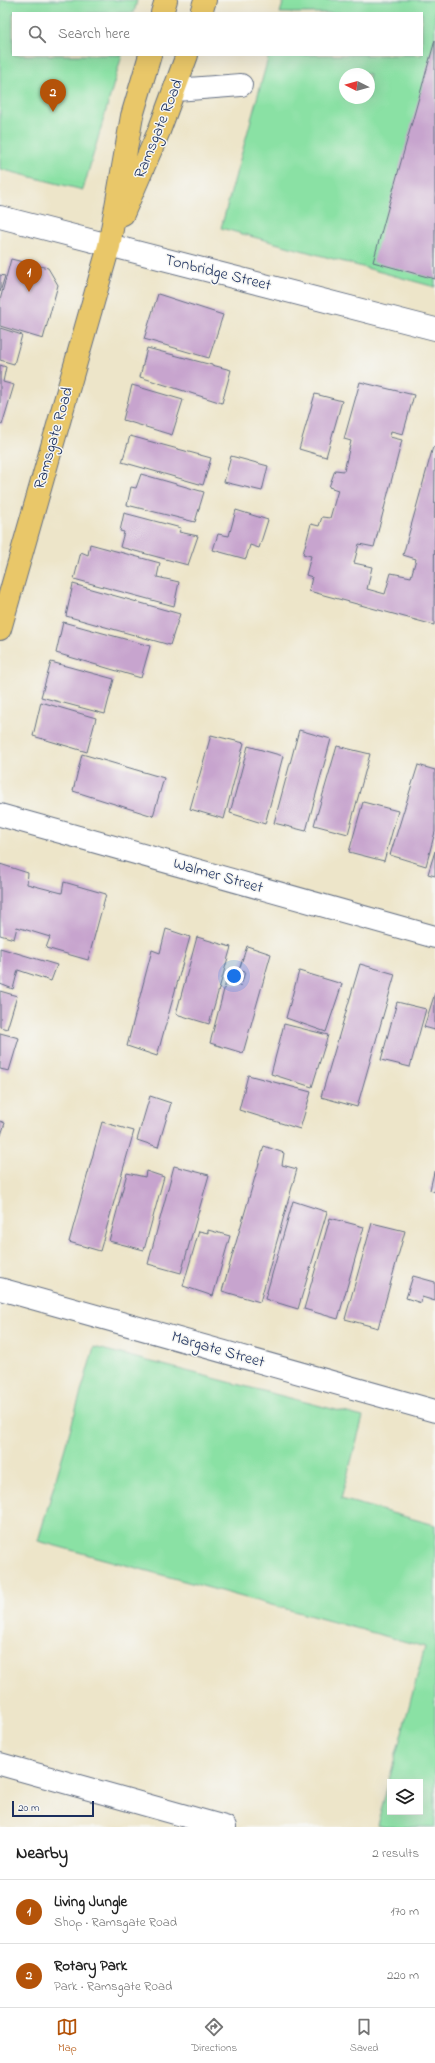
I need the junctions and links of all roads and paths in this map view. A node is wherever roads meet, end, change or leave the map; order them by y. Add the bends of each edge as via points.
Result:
1 (166, 0) edge
2 (205, 0) edge
3 (162, 12) edge
4 (201, 12) edge
5 (150, 56) edge
6 (187, 56) edge
7 (241, 85) dead end
8 (176, 90) junction
9 (0, 218) edge
10 (109, 246) junction
11 (435, 329) edge
12 (0, 629) edge
13 (0, 815) edge
14 (435, 937) edge
15 (0, 1289) edge
16 (435, 1411) edge
17 (0, 1764) edge
18 (225, 1827) edge

1 - 3 main road
2 - 4 main road
5 - 10 main road, Ramsgate Road via 132,116
6 - 8 main road, Ramsgate Road
7 - 8 street
8 - 10 main road, Ramsgate Road
9 - 10 street, Tonbridge Street
10 - 11 street, Tonbridge Street
10 - 12 main road, Ramsgate Road
13 - 14 street, Walmer Street
15 - 16 street, Margate Street
17 - 18 street

